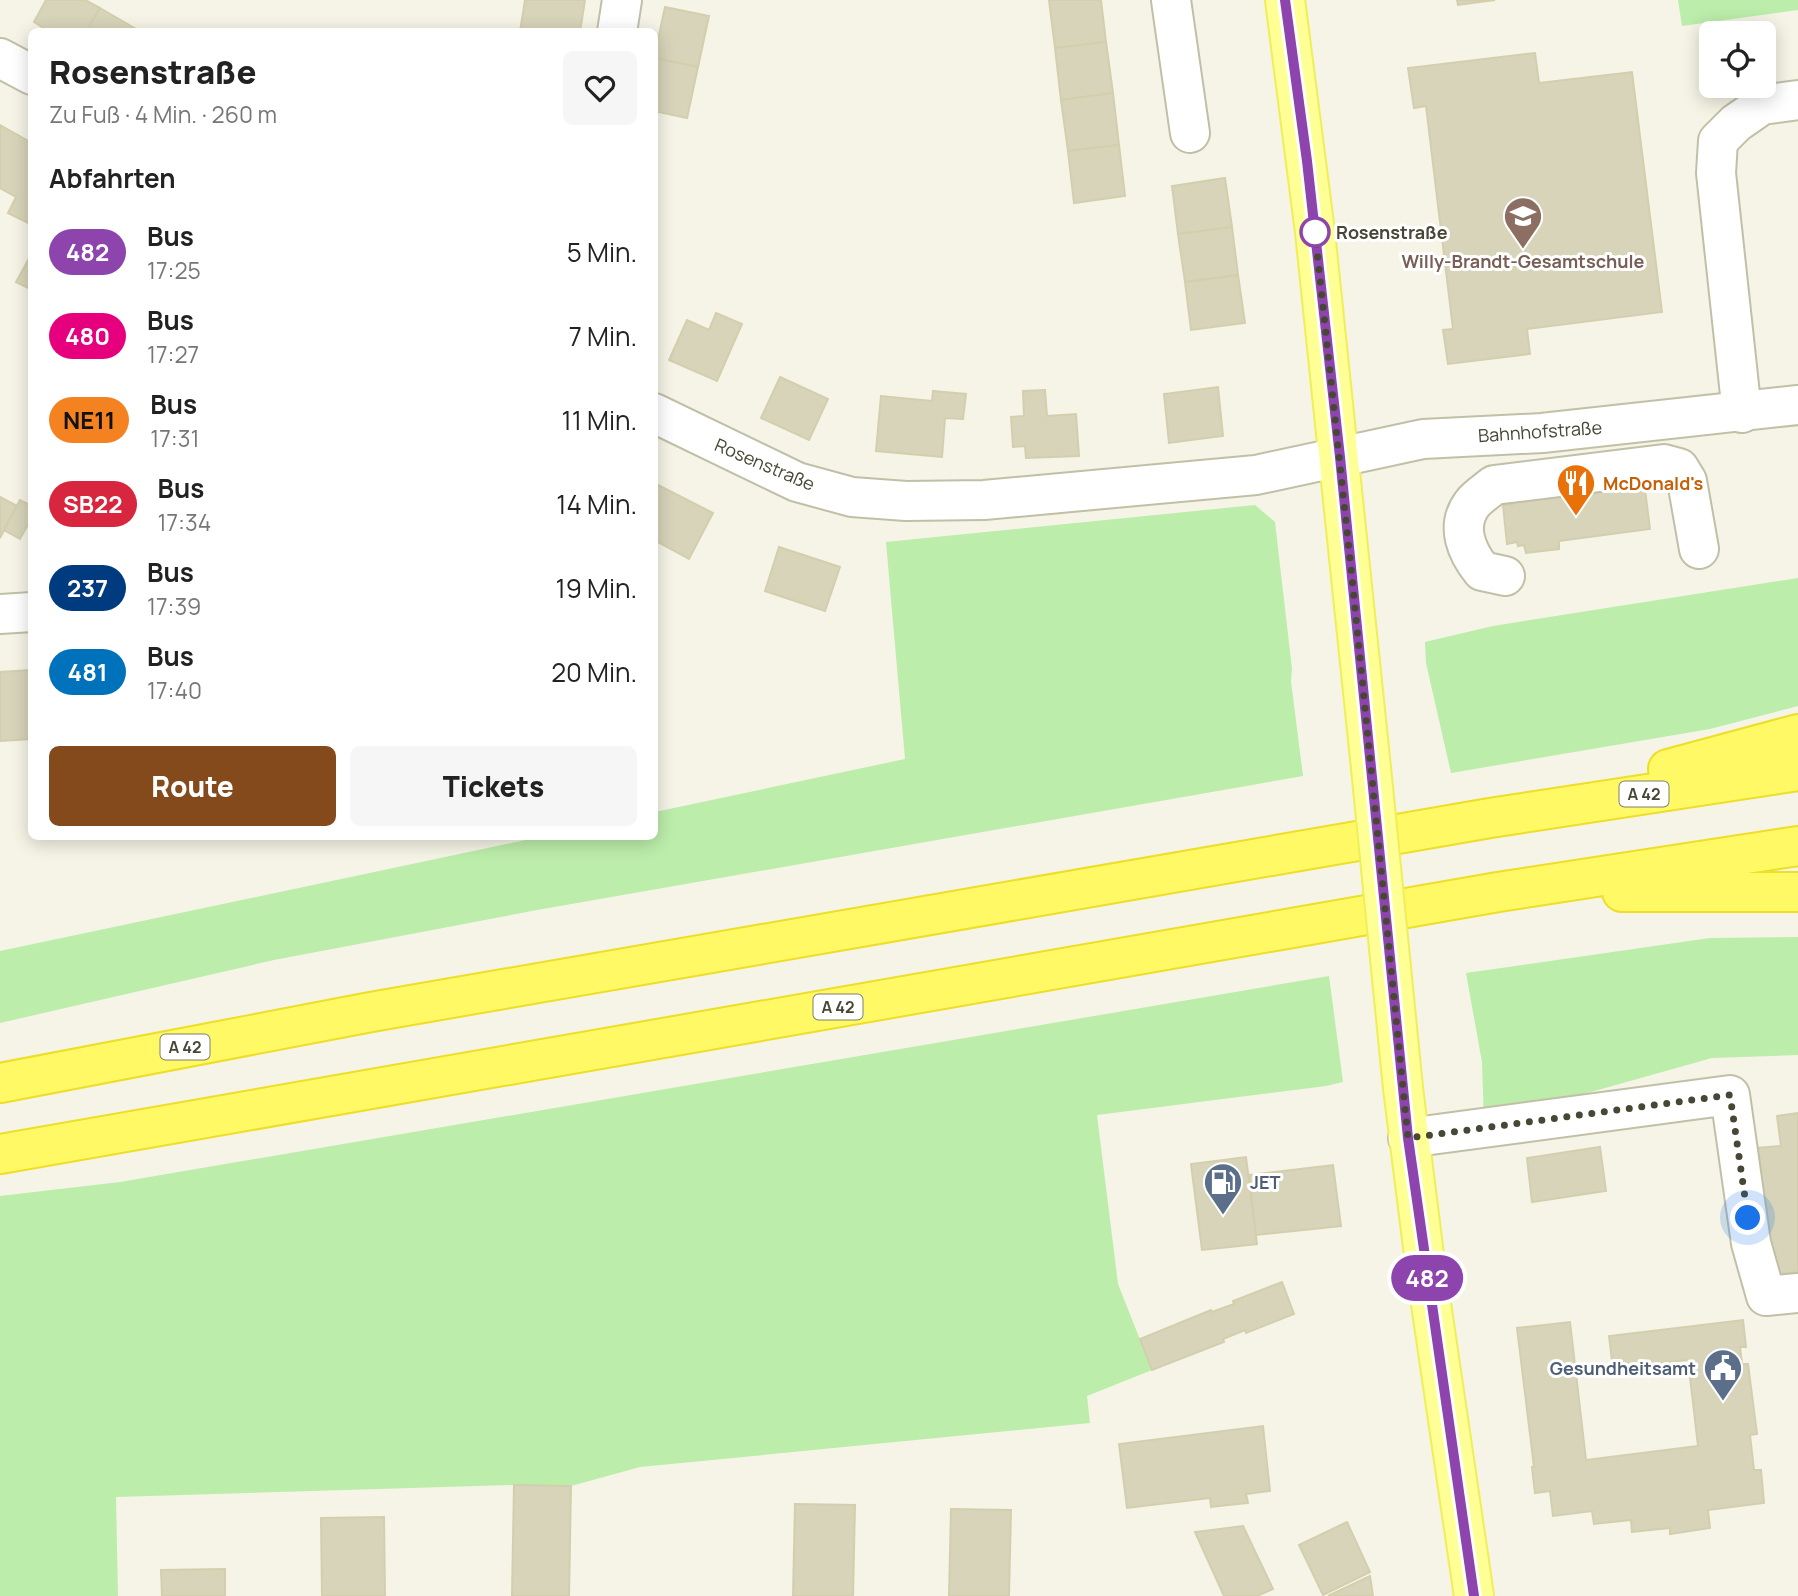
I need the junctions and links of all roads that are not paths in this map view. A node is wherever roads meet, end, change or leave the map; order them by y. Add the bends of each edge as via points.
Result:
1 (622, 0) edge
2 (1171, 0) edge
3 (1286, 0) edge
4 (618, 28) edge
5 (0, 58) edge
6 (28, 73) edge
7 (1798, 100) edge
8 (1190, 132) dead end
9 (1798, 405) edge
10 (1742, 413) junction
11 (658, 415) edge
12 (1340, 457) junction
13 (1699, 549) dead end
14 (1505, 576) dead end
15 (28, 612) edge
16 (0, 614) edge
17 (1798, 734) edge
18 (1798, 771) edge
19 (1490, 818) junction
20 (1798, 846) edge
21 (1498, 892) junction
22 (1798, 892) edge
23 (0, 1083) edge
24 (1408, 1138) junction
25 (0, 1154) edge
26 (1798, 1293) edge
27 (1474, 1596) edge

1 - 4 street
2 - 8 street
3 - 12 main road
5 - 6 street
7 - 10 street via 1762,105 1718,141 1716,173
9 - 10 street, Bahnhofstraße
10 - 12 street, Bahnhofstraße via 1542,433 1423,439
11 - 12 street, Rosenstraße via 797,482 852,496 906,501 984,500 1256,475
12 - 24 main road, bridge
13 - 14 street via 1687,481 1679,468 1664,464 1494,485 1472,503 1464,526 1468,552 1482,571
15 - 16 street
17 - 19 highway
18 - 19 highway, A 42
19 - 23 highway, A 42 via 371,1012
20 - 21 highway, A 42
21 - 22 highway
21 - 25 highway, A 42
24 - 26 street via 1730,1095 1751,1243 1766,1296
24 - 27 main road

